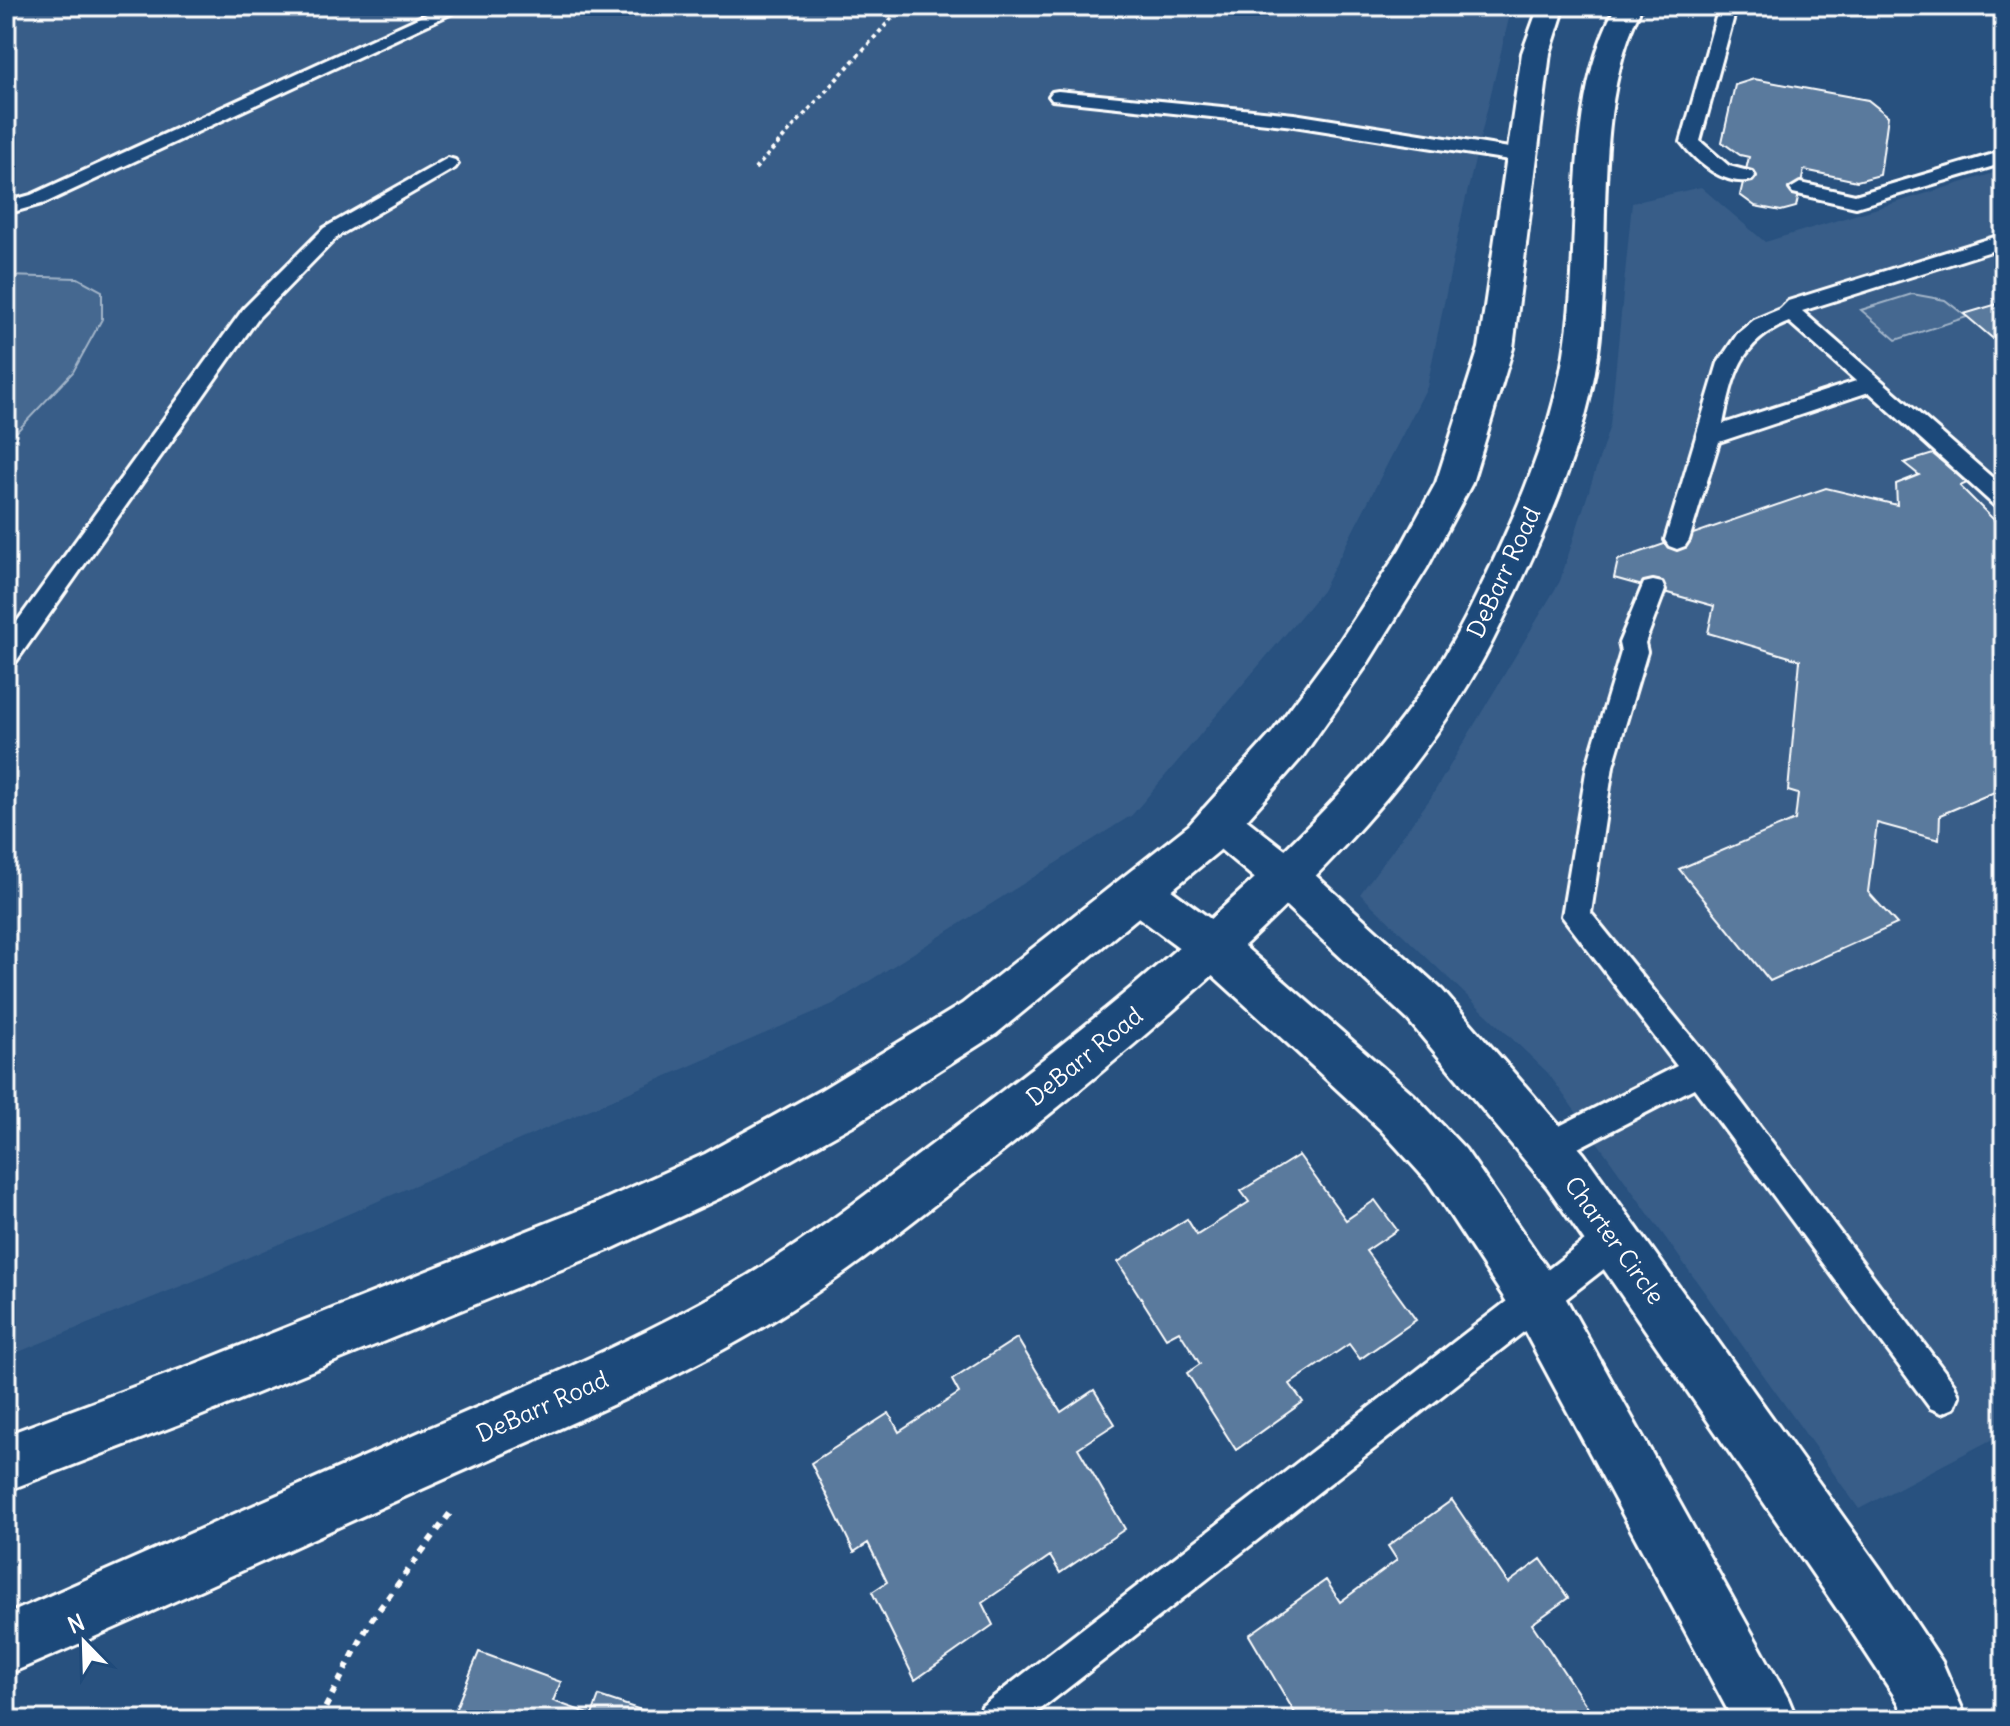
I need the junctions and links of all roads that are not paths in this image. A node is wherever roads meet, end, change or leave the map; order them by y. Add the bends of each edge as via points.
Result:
1 (458, 6) edge
2 (1552, 6) edge
3 (1629, 6) edge
4 (1737, 6) edge
5 (1058, 96) dead end
6 (1522, 156) junction
7 (2004, 157) edge
8 (448, 164) dead end
9 (1745, 176) dead end
10 (1800, 189) dead end
11 (6, 208) edge
12 (2004, 240) edge
13 (1791, 313) junction
14 (1873, 383) junction
15 (1709, 437) junction
16 (2004, 501) edge
17 (1677, 540) dead end
18 (1653, 590) dead end
19 (6, 656) edge
20 (1218, 822) junction
21 (1287, 878) junction
22 (1139, 892) junction
23 (1212, 946) junction
24 (1699, 1070) junction
25 (1547, 1149) junction
26 (1615, 1239) junction
27 (1537, 1300) junction
28 (1942, 1396) dead end
29 (6, 1463) edge
30 (6, 1645) edge
31 (996, 1720) edge
32 (1766, 1720) edge
33 (1936, 1720) edge

1 - 11 lane via 38,199
2 - 6 main road via 1536,53
3 - 21 main road, DeBarr Road via 1614,35 1598,108 1582,349 1571,407 1537,501 1481,626 1435,703 1385,773
4 - 9 lane via 1726,14 1690,142 1722,170
5 - 6 lane via 1294,120
6 - 20 main road via 1496,348 1454,483 1352,655 1287,745
7 - 10 lane via 1856,201
8 - 19 lane via 331,232 251,313
12 - 13 lane via 1795,306
13 - 14 lane
13 - 15 lane via 1757,328 1728,362
14 - 15 lane
14 - 16 lane
15 - 17 lane
18 - 24 lane via 1632,643 1634,652 1600,766 1576,916
20 - 21 main road, Charter Circle
20 - 22 main road
21 - 23 main road, DeBarr Road
21 - 25 main road, Charter Circle via 1425,1005
22 - 23 main road
22 - 29 main road via 979,1019 723,1171 611,1223
23 - 27 main road via 1397,1112 1447,1166
23 - 30 main road, DeBarr Road via 1124,1026 1028,1102 856,1234 751,1304 616,1374
24 - 25 lane
24 - 28 lane
25 - 26 main road, Charter Circle
26 - 27 lane
26 - 33 main road, Charter Circle via 1860,1591 1921,1683
27 - 31 lane
27 - 32 main road

